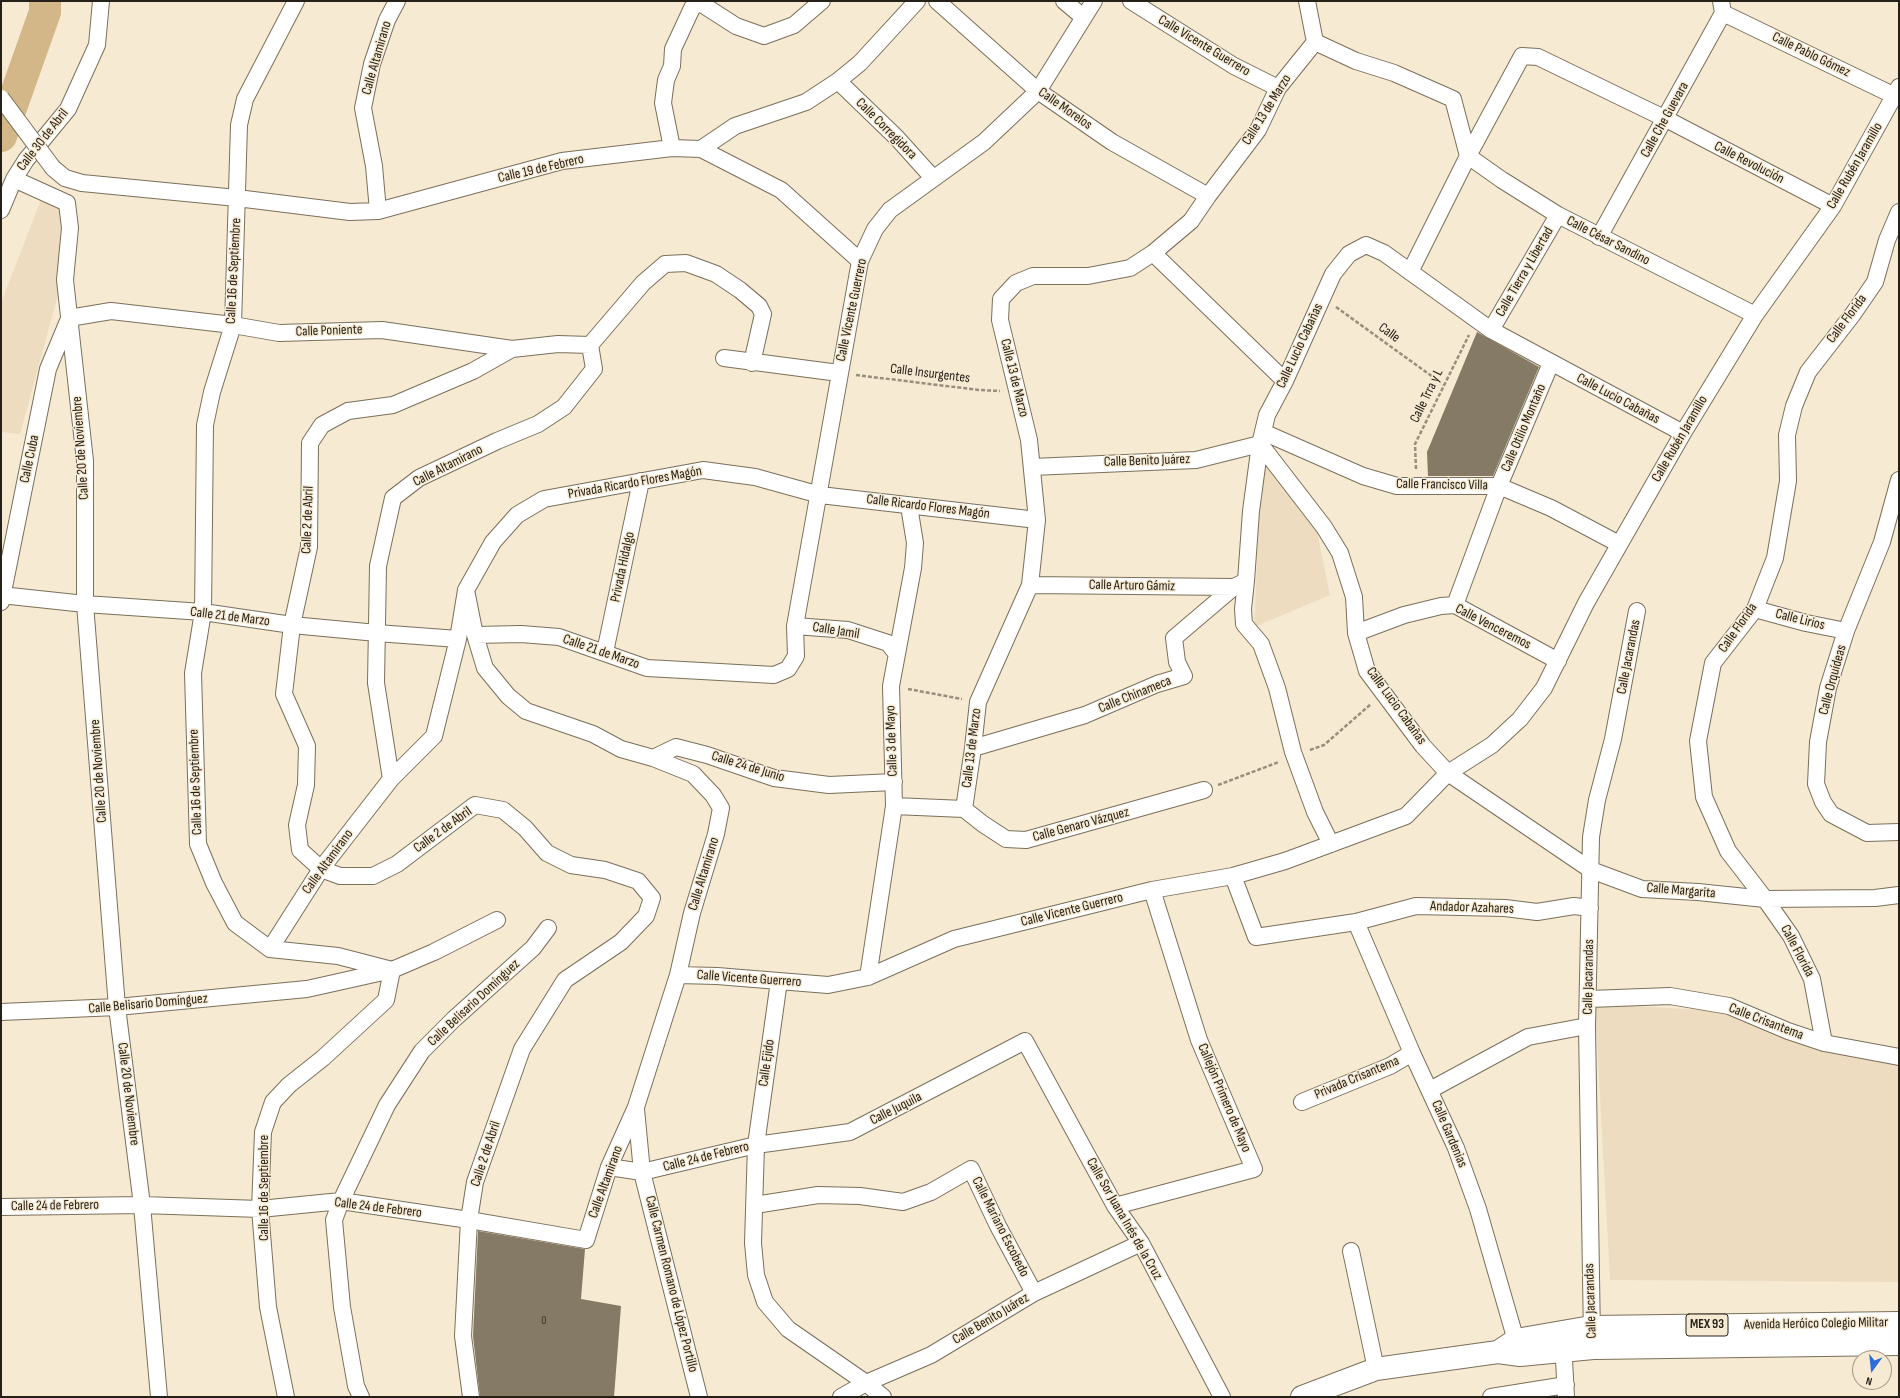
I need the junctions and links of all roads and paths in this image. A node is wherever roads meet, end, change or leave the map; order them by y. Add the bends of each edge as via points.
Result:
1 (101, 1) edge
2 (296, 1) edge
3 (397, 1) edge
4 (822, 1) edge
5 (917, 1) edge
6 (937, 1) edge
7 (1064, 1) edge
8 (1094, 1) edge
9 (1131, 1) edge
10 (1307, 1) edge
11 (697, 2) edge
12 (1722, 7) edge
13 (1083, 17) junction
14 (1315, 42) junction
15 (838, 82) junction
16 (1278, 88) junction
17 (1038, 91) junction
18 (1898, 94) edge
19 (1, 98) edge
20 (1666, 119) junction
21 (672, 148) junction
22 (701, 149) junction
23 (1468, 156) junction
24 (14, 178) junction
25 (932, 178) junction
26 (1208, 196) junction
27 (237, 198) junction
28 (1833, 206) junction
29 (1, 210) edge
30 (378, 211) junction
31 (1899, 212) edge
32 (1558, 215) junction
33 (1599, 237) junction
34 (1153, 253) junction
35 (860, 261) junction
36 (1410, 272) junction
37 (1323, 297) junction
38 (1755, 315) junction
39 (69, 318) junction
40 (1477, 320) junction
41 (233, 326) junction
42 (1491, 330) junction
43 (590, 345) junction
44 (512, 349) junction
45 (724, 358) dead end
46 (752, 362) junction
47 (1551, 363) junction
48 (839, 373) junction
49 (1285, 381) junction
50 (1444, 385) junction
51 (1018, 391) junction
52 (1683, 433) junction
53 (1261, 438) junction
54 (1032, 467) junction
55 (1899, 480) edge
56 (641, 481) junction
57 (1417, 486) junction
58 (1499, 486) junction
59 (820, 495) junction
60 (909, 506) junction
61 (1037, 520) junction
62 (1619, 544) junction
63 (1240, 584) junction
64 (1030, 585) junction
65 (466, 590) junction
66 (1, 598) edge
67 (85, 604) junction
68 (1455, 605) junction
69 (1755, 609) junction
70 (1637, 611) dead end
71 (203, 612) junction
72 (292, 625) junction
73 (795, 626) junction
74 (1846, 631) junction
75 (377, 633) junction
76 (1356, 633) junction
77 (475, 635) junction
78 (458, 639) junction
79 (605, 652) junction
80 (896, 653) junction
81 (1558, 661) junction
82 (774, 676) joint
83 (891, 686) junction
84 (978, 702) junction
85 (973, 748) junction
86 (653, 758) junction
87 (1448, 774) junction
88 (391, 778) junction
89 (894, 782) junction
90 (1204, 790) dead end
91 (894, 806) junction
92 (964, 809) junction
93 (1899, 832) edge
94 (1331, 844) junction
95 (321, 869) junction
96 (1591, 870) junction
97 (1233, 876) junction
98 (1152, 890) junction
99 (1899, 895) edge
100 (1765, 899) junction
101 (1590, 908) junction
102 (497, 920) dead end
103 (1356, 922) junction
104 (548, 928) dead end
105 (270, 949) junction
106 (392, 970) junction
107 (678, 975) junction
108 (868, 977) junction
109 (778, 981) junction
110 (1589, 999) junction
111 (117, 1007) junction
112 (1, 1012) edge
113 (1588, 1026) junction
114 (1025, 1041) joint
115 (1824, 1043) junction
116 (1412, 1053) junction
117 (1899, 1057) edge
118 (1430, 1090) junction
119 (1302, 1102) dead end
120 (636, 1107) junction
121 (756, 1145) junction
122 (609, 1167) junction
123 (642, 1172) junction
124 (341, 1201) junction
125 (142, 1205) junction
126 (755, 1205) junction
127 (1115, 1206) junction
128 (1, 1207) edge
129 (260, 1210) junction
130 (469, 1220) junction
131 (586, 1240) joint
132 (1141, 1243) junction
133 (1351, 1252) dead end
134 (1034, 1293) junction
135 (1899, 1323) edge
136 (1592, 1337) junction
137 (1563, 1341) junction
138 (1899, 1344) edge
139 (1511, 1349) junction
140 (1376, 1369) junction
141 (866, 1383) junction
142 (1566, 1391) edge
143 (159, 1397) edge
144 (286, 1397) edge
145 (361, 1397) edge
146 (471, 1397) edge
147 (699, 1397) edge
148 (841, 1397) edge
149 (882, 1397) edge
150 (1222, 1397) edge
151 (1302, 1397) edge
152 (1492, 1397) edge

1 - 24 street, Calle 30 de Abril via 97,45 68,109
2 - 27 street, Calle 16 de Septiembre via 245,99 239,125
3 - 30 street, Calle Altamirano via 387,20 372,64 363,108 374,166
4 - 11 street via 794,25 764,36 736,26
5 - 15 street via 860,64
6 - 17 street, Calle Morelos
7 - 13 street
8 - 13 street, Calle Vicente Guerrero
9 - 16 street, Calle Vicente Guerrero via 1234,66
10 - 14 street
11 - 21 street via 673,49 672,66 666,80 662,103
12 - 18 street, Calle Pablo Gómez
12 - 20 street, Calle Che Guevara
13 - 17 street, Calle Vicente Guerrero
14 - 16 street, Calle 13 de Marzo
14 - 23 street via 1453,99
15 - 22 street via 806,102 735,126
15 - 25 street, Calle Corregidora via 897,138
16 - 26 street, Calle 13 de Marzo via 1258,130
17 - 25 street, Calle Vicente Guerrero via 984,142
17 - 26 street, Calle Morelos via 1112,142
18 - 28 street, Calle Rubén Jaramillo
19 - 27 street, Calle 19 de Febrero, bridge via 53,168 64,178 82,183
20 - 23 street, Calle Revolución via 1538,57 1522,56
20 - 28 street, Calle Revolución
20 - 33 street, Calle Che Guevara
21 - 22 street, Calle 19 de Febrero
21 - 30 street, Calle 19 de Febrero via 562,161
22 - 35 street, Calle 19 de Febrero via 782,190
23 - 32 street, Calle César Sandino
23 - 36 street
24 - 29 street, Calle 30 de Abril
24 - 39 street, Calle 20 de Noviembre via 67,203 70,228 65,280
25 - 35 street, Calle Vicente Guerrero via 890,210 875,229
26 - 34 street, Calle 13 de Marzo via 1192,222
27 - 30 street, Calle 19 de Febrero via 350,212
27 - 41 street, Calle 16 de Septiembre
28 - 38 street, Calle Rubén Jaramillo
31 - 69 street, Calle Florida via 1887,240 1875,282 1808,372 1794,406 1787,435 1788,481 1775,558
32 - 33 street, Calle César Sandino
32 - 42 street, Calle Tierra y Libertad
33 - 38 street, Calle César Sandino
34 - 49 street
34 - 51 street, Calle 13 de Marzo via 1130,268 1088,276 1033,276 1016,283 1001,299 1000,320
35 - 48 street, Calle Vicente Guerrero
36 - 37 street, Calle Lucio Cabañas via 1384,252 1366,245 1349,254 1333,274
36 - 40 street, Calle Lucio Cabañas
37 - 49 street, Calle Lucio Cabañas
37 - 50 path, Calle
38 - 52 street, Calle Rubén Jaramillo
39 - 41 street, Calle Poniente via 111,311
39 - 66 street, Calle Cuba via 48,369
39 - 67 street, Calle 20 de Noviembre via 85,461
40 - 42 street, Calle Lucio Cabañas
40 - 50 path, Calle Trra y L
41 - 44 street, Calle Poniente via 279,333 382,330
41 - 71 street, Calle 16 de Septiembre via 212,392 205,425
42 - 47 street, Calle Lucio Cabañas
43 - 44 street, Calle Poniente via 558,344
43 - 46 street via 659,268 665,264 686,263 716,274 759,306 763,314
43 - 75 street, Calle Altamirano via 594,369 564,407 538,424 419,478 393,498 378,566
44 - 72 street, Calle 2 de Abril via 472,372 394,406 348,411 322,425 310,443 309,547
45 - 46 street
46 - 48 street
47 - 52 street, Calle Lucio Cabañas
47 - 58 street, Calle Otilio Montaño
48 - 51 path, Calle Insurgentes via 979,390
48 - 59 street, Calle Vicente Guerrero
49 - 53 street, Calle Lucio Cabañas via 1267,416
50 - 57 path, Calle Trra y L via 1415,444
51 - 54 street, Calle 13 de Marzo
52 - 62 street, Calle Rubén Jaramillo
53 - 54 street, Calle Benito Juárez via 1196,460
53 - 57 street, Calle Francisco Villa via 1363,476 1397,486
53 - 63 street
53 - 76 street, Calle Lucio Cabañas via 1340,553 1354,597
54 - 61 street, Calle 13 de Marzo
55 - 74 street, Calle Orquídeas via 1882,542
56 - 59 street, Privada Ricardo Flores Magón via 703,470 755,477
56 - 65 street, Privada Ricardo Flores Magón via 544,499 517,515 493,542
56 - 79 street, Privada Hidalgo
57 - 58 street, Calle Francisco Villa
58 - 62 street, Calle Francisco Villa via 1551,508
58 - 68 street, Calle Otilio Montaño
59 - 60 street, Calle Ricardo Flores Magón
59 - 73 street, Calle Vicente Guerrero
60 - 61 street, Calle Ricardo Flores Magón
60 - 80 street, Calle 3 de Mayo via 915,543 913,568
61 - 64 street, Calle 13 de Marzo
62 - 81 street, Calle Rubén Jaramillo
63 - 64 street, Calle Arturo Gámiz
63 - 85 street, Calle Chinameca via 1174,638 1177,662 1184,676 1158,684 1085,715
63 - 94 street via 1244,624 1261,644 1277,688 1293,752 1315,812
64 - 84 street, Calle 13 de Marzo
65 - 77 street
65 - 78 street, Calle Altamirano
66 - 67 street, Calle 21 de Marzo
67 - 71 street, Calle 21 de Marzo
67 - 111 street, Calle 20 de Noviembre
68 - 76 street, Calle Venceremos via 1404,615
68 - 81 street, Calle Venceremos
69 - 74 street, Calle Lirios
69 - 100 street, Calle Florida via 1713,663 1698,741 1704,797 1728,851
70 - 96 street, Calle Jacarandas via 1613,739 1597,800 1591,837
71 - 72 street, Calle 21 de Marzo
71 - 105 street, Calle 16 de Septiembre via 193,673 198,844 214,882 236,923
72 - 75 street, Calle 21 de Marzo
72 - 95 street, Calle 2 de Abril via 284,694 306,746 306,785 297,825 300,850
73 - 80 street, Calle Jamil via 848,630 888,643
73 - 82 street, Calle Vicente Guerrero via 796,656 788,669
74 - 93 street, Calle Orquídeas via 1828,688 1818,742 1816,784 1831,814 1867,833
75 - 78 street, Calle 21 de Marzo
75 - 88 street, Calle Altamirano via 376,683
76 - 87 street, Calle Lucio Cabañas via 1367,671
77 - 79 street, Calle 21 de Marzo via 521,634 559,637
77 - 86 street, Calle Altamirano via 485,668 508,696 526,711 593,734 621,749
78 - 88 street, Calle Altamirano via 434,736
79 - 82 street, Calle 21 de Marzo via 647,668
80 - 83 street, Calle 3 de Mayo
81 - 87 street, Calle Rubén Jaramillo via 1544,688 1520,720 1492,745
83 - 84 path
83 - 89 street, Calle 3 de Mayo
84 - 85 street, Calle 13 de Marzo
85 - 92 street, Calle 13 de Marzo
86 - 89 street, Calle 24 de Junio via 676,747 774,778 829,785
86 - 107 street, Calle Altamirano via 693,774 713,795 721,808
87 - 94 street, Calle Vicente Guerrero via 1406,816
87 - 96 street, Calle Margarita
88 - 95 street, Calle Altamirano
89 - 91 street, Calle 3 de Mayo
90 - 92 street, Calle Genaro Vázquez via 1026,840 1006,839
91 - 92 street
91 - 108 street, Calle 3 de Mayo
94 - 97 street, Calle Vicente Guerrero
95 - 105 street, Calle Altamirano
95 - 130 street, Calle 2 de Abril via 340,876 373,876 397,864 475,805 504,810 525,828 547,853 571,865 605,870 638,881 652,898 646,916 621,942 565,980 522,1049 475,1182
96 - 100 street, Calle Margarita via 1642,889
96 - 101 street, Calle Jacarandas
97 - 98 street, Calle Vicente Guerrero
97 - 103 street, Andador Azahares via 1256,937
98 - 108 street, Calle Vicente Guerrero via 954,939
98 - 127 street, Callejón Primero de Mayo via 1199,1040 1254,1169
99 - 100 street, Calle Margarita via 1875,898
100 - 115 street, Calle Florida via 1791,936 1812,978
101 - 103 street, Andador Azahares via 1574,906 1537,912 1505,908 1416,906
101 - 110 street, Calle Jacarandas
102 - 106 street, Calle Belisario Domínguez
103 - 116 street, Calle Gardenias
104 - 124 street, Calle Belisario Domínguez via 533,948 422,1051 387,1105
105 - 106 street via 338,956
106 - 111 street, Calle Belisario Domínguez via 307,989
106 - 129 street, Calle 16 de Septiembre via 386,1000 273,1102 263,1132
107 - 109 street, Calle Vicente Guerrero
107 - 120 street, Calle Altamirano
108 - 109 street, Calle Vicente Guerrero via 828,985
109 - 121 street, Calle Ejido
110 - 113 street, Calle Jacarandas
110 - 115 street, Calle Crisantema via 1670,996 1729,1006
111 - 112 street, Calle Belisario Domínguez
111 - 125 street, Calle 20 de Noviembre
113 - 118 street via 1528,1037
113 - 136 street, Calle Jacarandas
114 - 121 street, Calle Juquila via 850,1132
114 - 127 street, Calle Sor Juana Inés de la Cruz
115 - 117 street, Calle Crisantema
116 - 118 street, Calle Gardenias
116 - 119 street, Privada Crisantema via 1390,1066
118 - 139 street, Calle Gardenias via 1456,1148 1478,1209
120 - 122 street, Calle Altamirano
120 - 123 street, Calle Carmen Romano de López Portillo
121 - 123 street, Calle 24 de Febrero
121 - 126 street, Calle Ejido
122 - 123 street, Calle 24 de Febrero
122 - 131 street, Calle Altamirano
123 - 147 street, Calle Carmen Romano de López Portillo
124 - 129 street, Calle 24 de Febrero
124 - 130 street, Calle 24 de Febrero
124 - 145 street, Calle Belisario Domínguez via 334,1220 342,1306 356,1386
125 - 128 street, Calle 24 de Febrero
125 - 129 street, Calle 24 de Febrero
125 - 143 street, Calle 20 de Noviembre
126 - 134 street, Calle Mariano Escobedo via 818,1195 860,1196 904,1202 931,1192 971,1169
126 - 141 street, Calle Ejido via 753,1243 756,1275 765,1302 788,1329
127 - 132 street, Calle Sor Juana Inés de la Cruz
129 - 144 street, Calle 16 de Septiembre via 268,1308
130 - 131 street, Calle 24 de Febrero
130 - 146 street, Calle 2 de Abril via 463,1336
132 - 134 street, Calle Benito Juárez
132 - 150 street, Calle Sor Juana Inés de la Cruz
133 - 140 street
134 - 141 street, Calle Benito Juárez via 931,1355
135 - 136 main road, Avenida Heróico Colegio Militar / MEX 93
136 - 137 main road, Avenida Heróico Colegio Militar / MEX 93
136 - 138 main road, Avenida Heróico Colegio Militar / MEX 93
137 - 139 main road, Avenida Heróico Colegio Militar / MEX 93
137 - 142 street
139 - 140 main road, Avenida Heróico Colegio Militar / MEX 93
140 - 151 main road, Avenida Heróico Colegio Militar / MEX 93
141 - 148 street, Calle Benito Juárez
141 - 149 street, Calle Ejido
142 - 152 street

